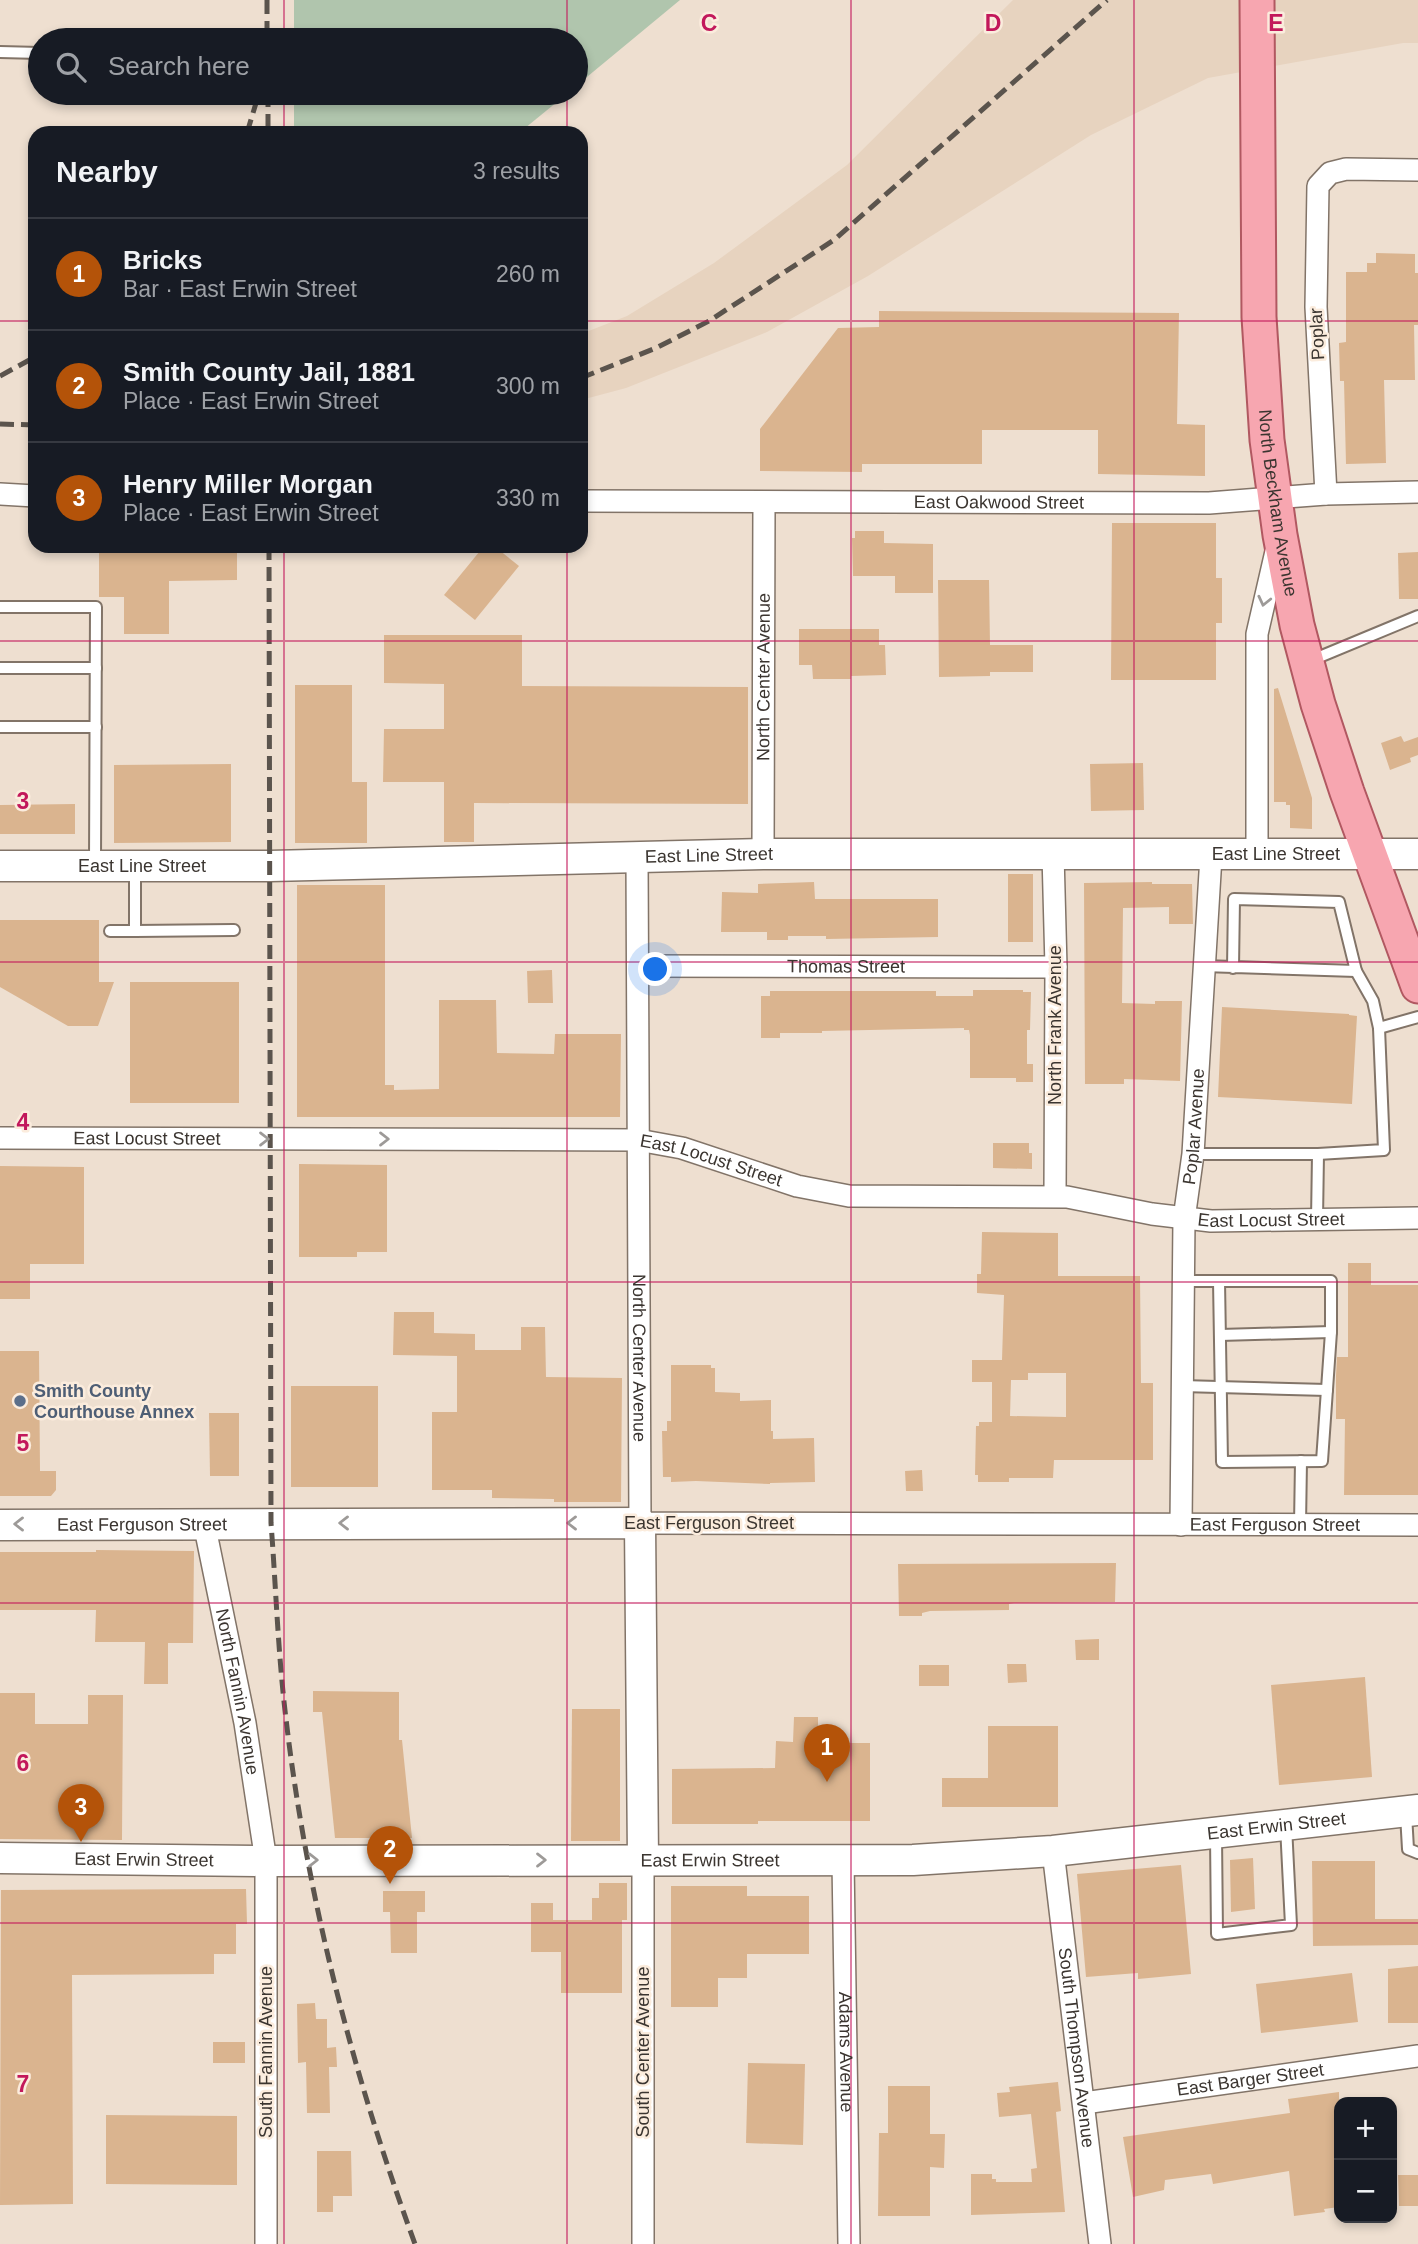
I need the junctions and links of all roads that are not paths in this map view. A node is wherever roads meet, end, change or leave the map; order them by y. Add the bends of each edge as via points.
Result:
1 (1257, 0) edge
2 (0, 52) edge
3 (28, 53) edge
4 (1418, 170) edge
5 (1418, 492) edge
6 (0, 494) edge
7 (1326, 494) junction
8 (28, 496) edge
9 (1275, 497) junction
10 (588, 501) edge
11 (764, 502) junction
12 (1280, 535) junction
13 (0, 607) edge
14 (1418, 616) edge
15 (1306, 663) junction
16 (0, 668) edge
17 (96, 668) junction
18 (0, 727) edge
19 (96, 727) junction
20 (1053, 854) junction
21 (763, 855) junction
22 (1257, 855) junction
23 (1370, 855) junction
24 (1418, 855) edge
25 (1211, 856) junction
26 (637, 858) junction
27 (95, 865) junction
28 (135, 865) junction
29 (0, 866) edge
30 (234, 930) dead end
31 (110, 932) dead end
32 (135, 932) junction
33 (638, 966) junction
34 (1203, 966) junction
35 (1056, 967) junction
36 (1415, 967) edge
37 (1233, 968) junction
38 (1356, 971) junction
39 (1418, 1017) edge
40 (1379, 1028) junction
41 (0, 1138) edge
42 (638, 1140) junction
43 (1193, 1154) junction
44 (1318, 1154) junction
45 (1055, 1196) junction
46 (1418, 1218) edge
47 (1184, 1219) junction
48 (1317, 1220) junction
49 (1183, 1281) junction
50 (1219, 1281) junction
51 (1331, 1332) junction
52 (1220, 1335) junction
53 (1182, 1386) junction
54 (1221, 1387) junction
55 (1327, 1390) junction
56 (1301, 1461) junction
57 (204, 1523) junction
58 (640, 1523) junction
59 (0, 1525) edge
60 (1181, 1525) junction
61 (1300, 1525) junction
62 (1418, 1525) edge
63 (1412, 1811) edge
64 (1286, 1825) junction
65 (1216, 1833) junction
66 (1053, 1851) junction
67 (1418, 1853) edge
68 (0, 1858) edge
69 (643, 1860) junction
70 (266, 1861) junction
71 (844, 1861) junction
72 (1418, 2056) edge
73 (1084, 2103) junction
74 (266, 2244) edge
75 (643, 2244) edge
76 (849, 2244) edge
77 (1100, 2244) edge

1 - 9 main road, North Beckham Avenue via 1259,317
2 - 3 lane
4 - 7 street, Poplar via 1346,169 1325,177 1318,186 1316,307
5 - 7 street, East Oakwood Street
6 - 8 street
7 - 9 street, East Oakwood Street
9 - 11 street, East Oakwood Street via 1209,503
9 - 12 main road, North Beckham Avenue
10 - 11 street, East Oakwood Street
11 - 21 street, North Center Avenue
12 - 15 main road, North Beckham Avenue
12 -> 22 street via 1257,634
13 - 17 lane via 96,607
14 - 15 lane
15 - 23 main road, North Beckham Avenue
16 - 17 lane
17 - 19 lane
18 - 19 lane
19 - 27 lane
20 - 21 main road, East Line Street
20 - 25 main road, East Line Street
20 - 35 street, North Frank Avenue
21 - 26 main road, East Line Street
22 - 23 main road, East Line Street
22 - 25 main road, East Line Street
23 - 24 main road, East Line Street
23 - 36 main road, North Beckham Avenue
25 - 34 street, Poplar Avenue
26 - 28 main road, East Line Street
26 - 33 street, North Center Avenue
27 - 28 main road, East Line Street
27 - 29 main road, East Line Street
28 - 32 lane
30 - 32 lane
31 - 32 lane
33 - 35 street, Thomas Street
33 - 42 street, North Center Avenue
34 - 37 lane
34 - 43 street, Poplar Avenue
35 - 45 street, North Frank Avenue
37 - 38 lane
37 - 38 lane via 1234,899 1339,902
38 - 40 lane via 1373,1001
39 - 40 lane
40 - 44 lane via 1384,1150
41 -> 42 street, East Locust Street
42 - 45 street, East Locust Street via 682,1148 797,1186 849,1196
42 - 58 street, North Center Avenue
43 - 44 lane
43 - 47 street, Poplar Avenue
44 - 48 lane
45 - 47 street, East Locust Street
46 - 48 street, East Locust Street
47 - 48 street, East Locust Street
47 - 49 street, Poplar Avenue
49 - 50 lane
49 - 53 street, Poplar Avenue
50 - 51 lane via 1331,1282
50 - 52 lane
51 - 52 lane
51 - 55 lane
52 - 54 lane
53 - 54 lane
53 - 60 street, Poplar Avenue
54 - 55 lane
54 - 56 lane via 1222,1462
55 - 56 lane via 1322,1461
56 - 61 lane
58 -> 57 main road, East Ferguson Street
57 -> 59 main road, East Ferguson Street
57 - 70 street, North Fannin Avenue via 245,1723
58 - 60 street, East Ferguson Street
58 - 69 main road, North Center Avenue
60 - 61 street, East Ferguson Street
61 - 62 street, East Ferguson Street
63 - 64 main road, East Erwin Street
63 - 67 lane via 1408,1849
64 - 65 main road, East Erwin Street
64 - 65 lane via 1291,1925 1217,1934
65 - 66 main road, East Erwin Street
66 - 71 main road, East Erwin Street
66 - 73 street, South Thompson Avenue
68 - 70 main road, East Erwin Street
70 -> 69 main road, East Erwin Street
69 - 71 main road, East Erwin Street
69 - 75 street, South Center Avenue
70 - 74 street, South Fannin Avenue
71 - 76 street, Adams Avenue
72 - 73 street, East Barger Street
73 - 77 street, South Thompson Avenue

